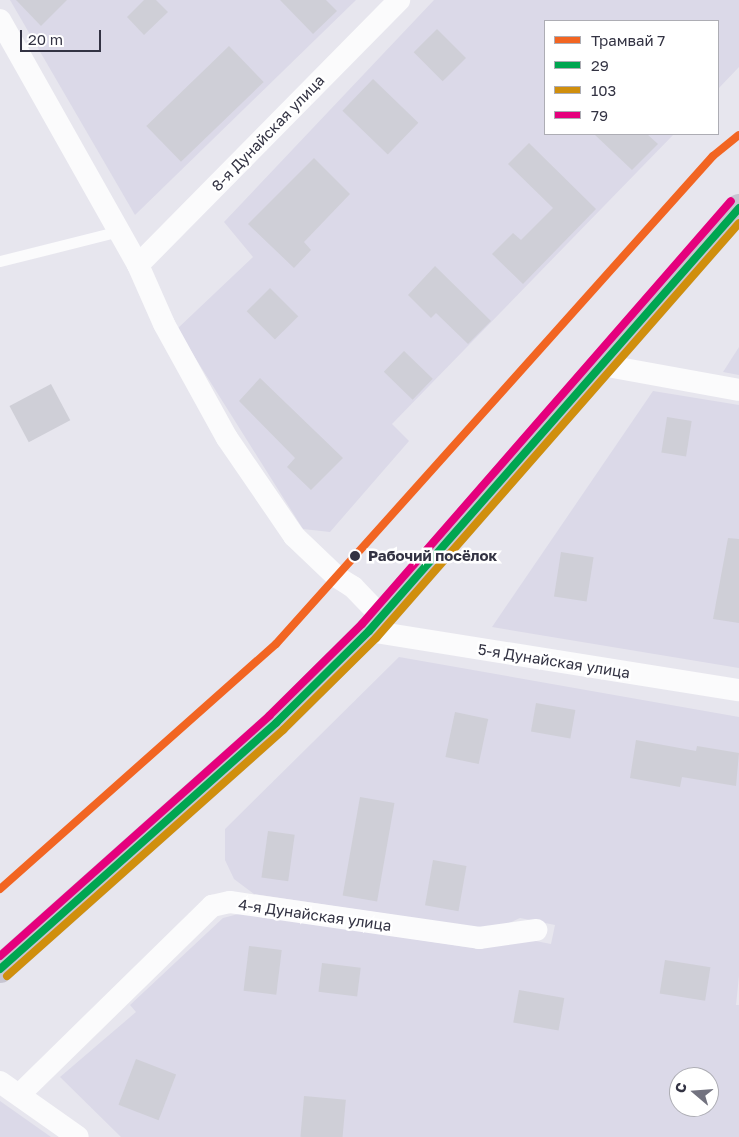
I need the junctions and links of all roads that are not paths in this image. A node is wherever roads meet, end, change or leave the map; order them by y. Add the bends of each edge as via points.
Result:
1 (398, 0) edge
2 (0, 20) edge
3 (739, 208) edge
4 (119, 231) junction
5 (0, 262) edge
6 (138, 265) junction
7 (602, 366) junction
8 (739, 390) edge
9 (375, 624) junction
10 (739, 690) edge
11 (536, 930) dead end
12 (0, 969) edge
13 (0, 1082) edge
14 (20, 1094) junction
15 (78, 1137) edge

1 - 6 street, 8-я Дунайская улица
2 - 4 street
3 - 7 main road
4 - 5 lane
4 - 6 street
6 - 9 street via 164,324 227,438 294,536 337,577 353,587
7 - 8 street
7 - 9 main road
9 - 10 street, 5-я Дунайская улица
9 - 12 main road via 276,722
11 - 14 street, 4-я Дунайская улица via 479,938 230,902 212,906
13 - 14 street
14 - 15 street

